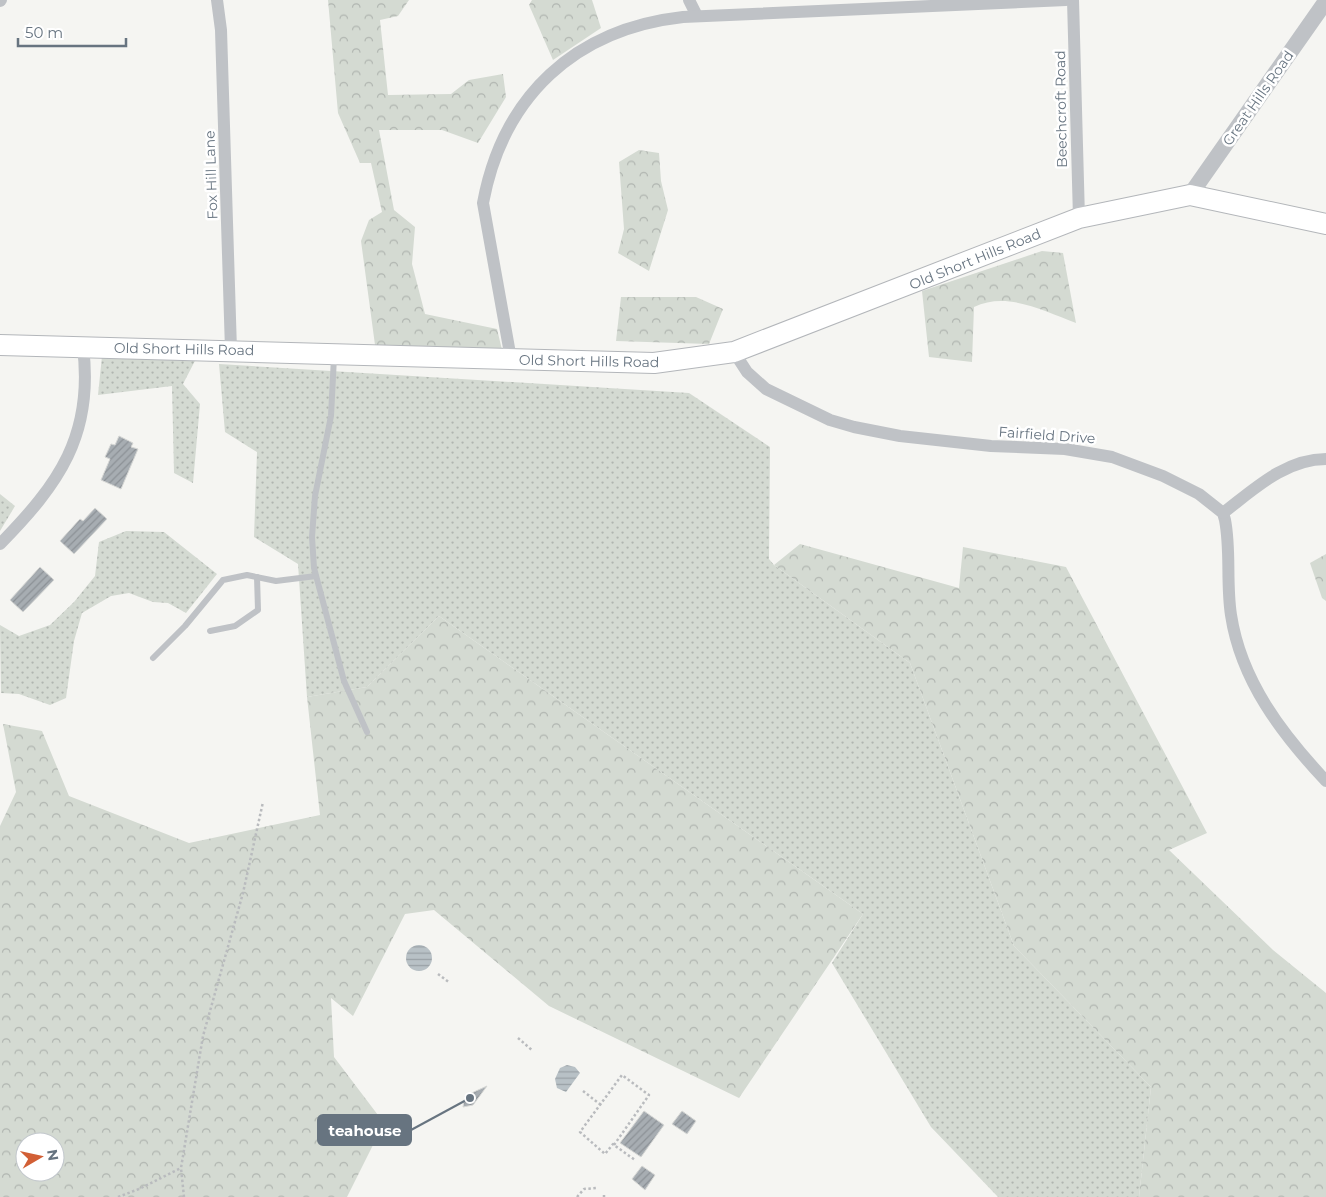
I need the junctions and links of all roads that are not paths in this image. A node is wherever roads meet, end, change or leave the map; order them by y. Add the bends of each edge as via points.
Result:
1 (217, 0) edge
2 (689, 0) edge
3 (1066, 0) edge
4 (1073, 0) edge
5 (1326, 0) edge
6 (696, 16) junction
7 (1190, 195) junction
8 (1079, 218) junction
9 (1326, 224) edge
10 (0, 345) edge
11 (83, 347) junction
12 (231, 350) junction
13 (734, 352) junction
14 (335, 353) junction
15 (511, 359) junction
16 (1326, 459) edge
17 (1222, 513) junction
18 (0, 544) edge
19 (316, 576) junction
20 (257, 577) junction
21 (210, 631) dead end
22 (153, 658) dead end
23 (367, 732) dead end
24 (1326, 781) edge

1 - 12 street, Fox Hill Lane via 221,30
2 - 6 street
3 - 6 street
4 - 8 street, Beechcroft Road
5 - 7 street, Great Hills Road
6 - 15 street via 635,25 574,54 527,98 502,139 489,174 483,203
7 - 8 main road, Old Short Hills Road
7 - 9 main road, Old Short Hills Road
8 - 13 main road, Old Short Hills Road
10 - 11 main road, Old Short Hills Road
11 - 12 main road, Old Short Hills Road
11 - 18 street via 83,406 72,447 41,501
12 - 14 main road, Old Short Hills Road
13 - 15 main road, Old Short Hills Road via 654,363
13 - 17 street, Fairfield Drive via 747,372 766,389 830,420 900,436 991,446 1065,449 1112,457 1136,464 1190,489
14 - 15 main road, Old Short Hills Road
14 - 19 lane via 331,416 315,496 312,537
16 - 17 street via 1297,463
17 - 24 street via 1228,539 1231,615 1245,666 1281,729
19 - 20 lane via 276,581
19 - 23 lane via 344,681
20 - 21 lane via 258,610 235,626
20 - 22 lane via 246,575 223,580 186,626

